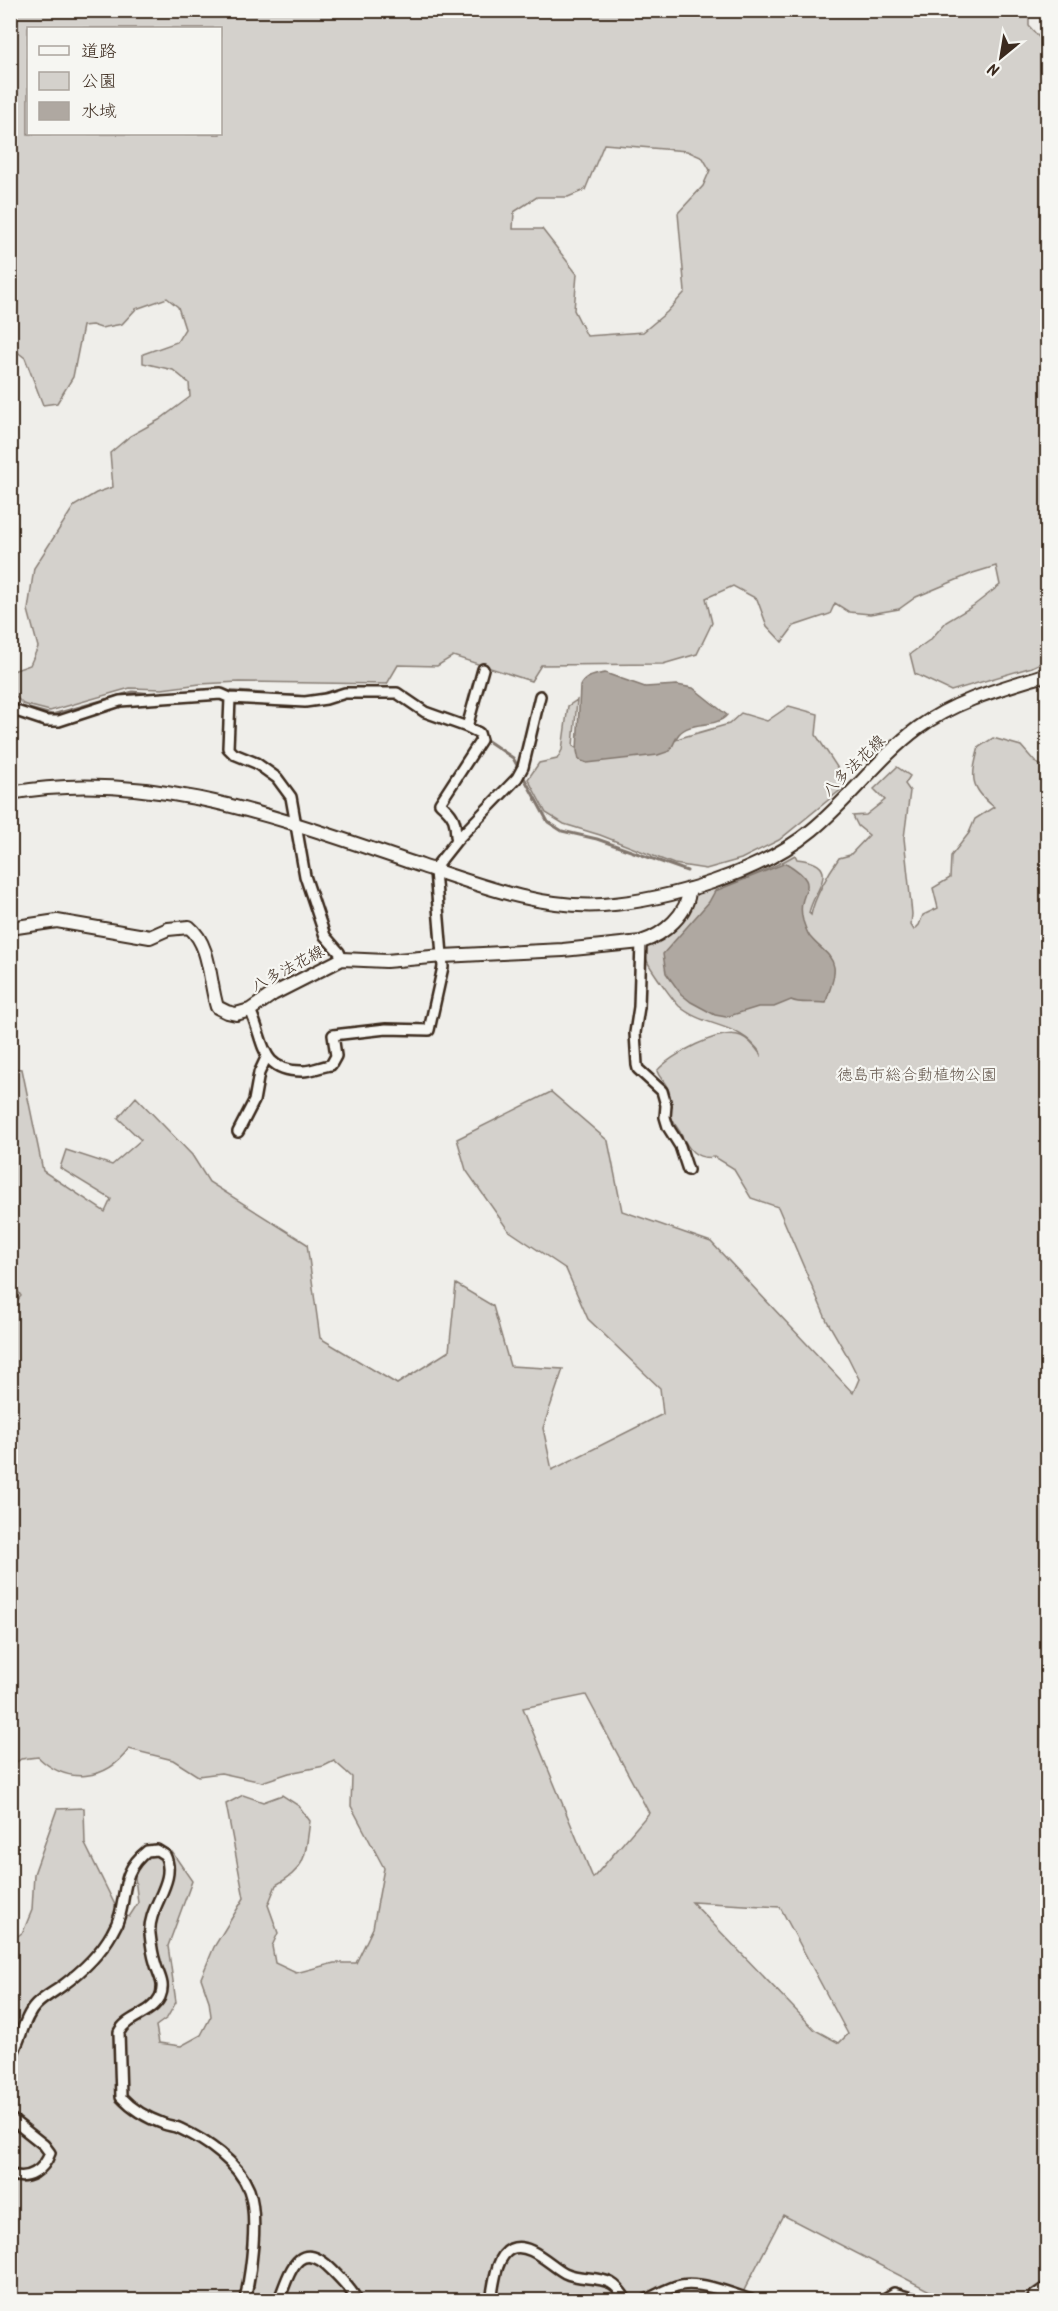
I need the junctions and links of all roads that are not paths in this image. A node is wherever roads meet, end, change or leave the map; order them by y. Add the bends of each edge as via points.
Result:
1 (483, 669) dead end
2 (1047, 674) edge
3 (540, 696) dead end
4 (230, 698) junction
5 (10, 709) edge
6 (467, 727) junction
7 (10, 793) edge
8 (297, 825) junction
9 (457, 840) junction
10 (435, 871) junction
11 (689, 889) junction
12 (10, 928) edge
13 (641, 942) junction
14 (443, 956) junction
15 (342, 959) junction
16 (250, 1010) junction
17 (267, 1056) junction
18 (238, 1132) dead end
19 (688, 1170) dead end
20 (10, 2058) edge
21 (10, 2118) edge
22 (10, 2174) edge
23 (1047, 2286) edge
24 (245, 2301) edge
25 (279, 2301) edge
26 (357, 2301) edge
27 (491, 2301) edge
28 (626, 2301) edge
29 (646, 2301) edge
30 (752, 2301) edge
31 (883, 2301) edge
32 (918, 2301) edge
33 (1032, 2301) edge

1 - 6 street
2 - 11 main road, 八多法花線 via 993,691 918,728 813,829 782,853
3 - 9 street via 517,778
4 - 5 street via 221,694 120,701 59,722
4 - 6 street via 305,702 345,693 397,693 425,712
4 - 8 street via 228,748 277,778 291,797
6 - 9 street via 479,733 481,740 440,803 455,822
7 - 8 main road, 八多法花線 via 108,786 163,790
8 - 10 main road, 八多法花線
8 - 15 street via 304,876 325,936
9 - 10 street
10 - 11 main road, 八多法花線 via 535,900 574,905 642,900
10 - 14 street
11 - 13 main road, 八多法花線 via 689,900 677,919
12 - 16 main road, 八多法花線 via 57,921 150,937 168,929 189,927 197,933 208,962 218,1007 236,1014
13 - 14 main road, 八多法花線
13 - 19 street via 635,1033 637,1065 662,1091 668,1127
14 - 15 main road, 八多法花線 via 386,961
14 - 17 street via 429,1030 386,1029 333,1035 336,1056 331,1065 305,1071 282,1069
15 - 16 main road, 八多法花線
16 - 17 street
17 - 18 street via 254,1101
20 - 24 street via 36,2005 70,1981 112,1934 122,1912 130,1868 147,1851 165,1855 169,1869 150,1918 154,1962 164,1986 152,2007 123,2024 118,2032 121,2097 145,2115 205,2141 244,2181 252,2202
21 - 22 street via 50,2153 36,2173 23,2178
23 - 33 street
25 - 26 street via 294,2264 309,2255 329,2267
27 - 28 street via 505,2255 522,2248 566,2274 612,2284
29 - 30 street via 688,2284
31 - 32 street via 894,2293

